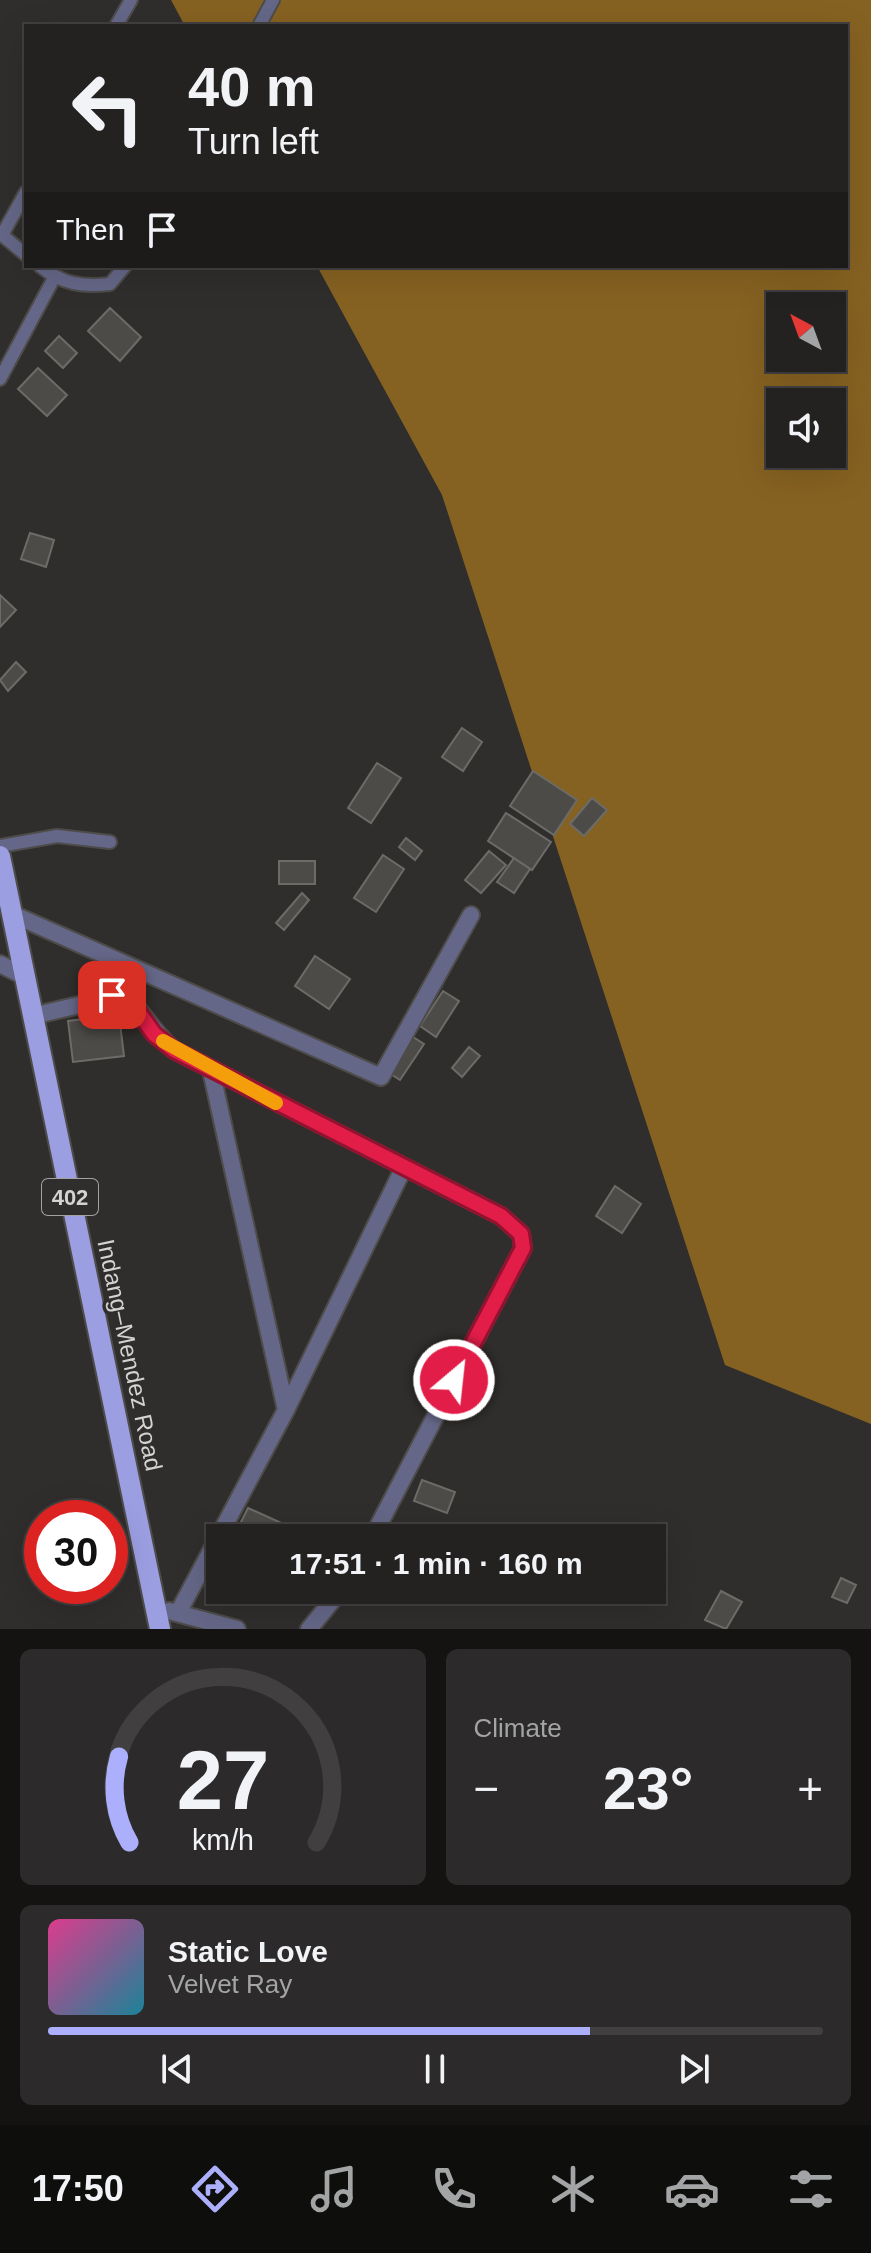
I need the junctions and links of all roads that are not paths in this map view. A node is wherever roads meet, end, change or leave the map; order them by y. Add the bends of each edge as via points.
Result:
1 (131, 0) edge
2 (273, 0) edge
3 (117, 24) edge
4 (260, 24) edge
5 (24, 196) edge
6 (24, 253) edge
7 (42, 268) edge
8 (123, 268) edge
9 (54, 278) junction
10 (0, 379) edge
11 (110, 842) dead end
12 (0, 846) edge
13 (0, 856) edge
14 (12, 914) junction
15 (471, 915) dead end
16 (0, 964) edge
17 (24, 976) junction
18 (32, 1016) junction
19 (211, 1070) junction
20 (404, 1167) junction
21 (286, 1410) junction
22 (379, 1524) edge
23 (330, 1604) edge
24 (156, 1607) junction
25 (178, 1613) junction
26 (160, 1629) edge
27 (237, 1629) edge
28 (309, 1629) edge

1 - 3 lane
2 - 4 lane
5 - 6 lane via 2,235
7 - 9 lane
8 - 9 lane via 110,284 84,287
9 - 10 lane
11 - 12 lane via 57,836
13 - 14 main road, Indang–Mendez Road / 402
14 - 15 street via 381,1077
14 - 17 main road, Indang–Mendez Road / 402
16 - 17 street
17 - 18 main road, Indang–Mendez Road / 402
18 - 19 street via 122,995 154,1034
18 - 24 main road, Indang–Mendez Road / 402
19 - 20 street
19 - 21 street
20 - 21 street
20 - 22 street via 501,1216 521,1234 523,1248
21 - 25 street
23 - 28 street
24 - 25 street
24 - 26 main road, Indang–Mendez Road / 402
25 - 27 street

